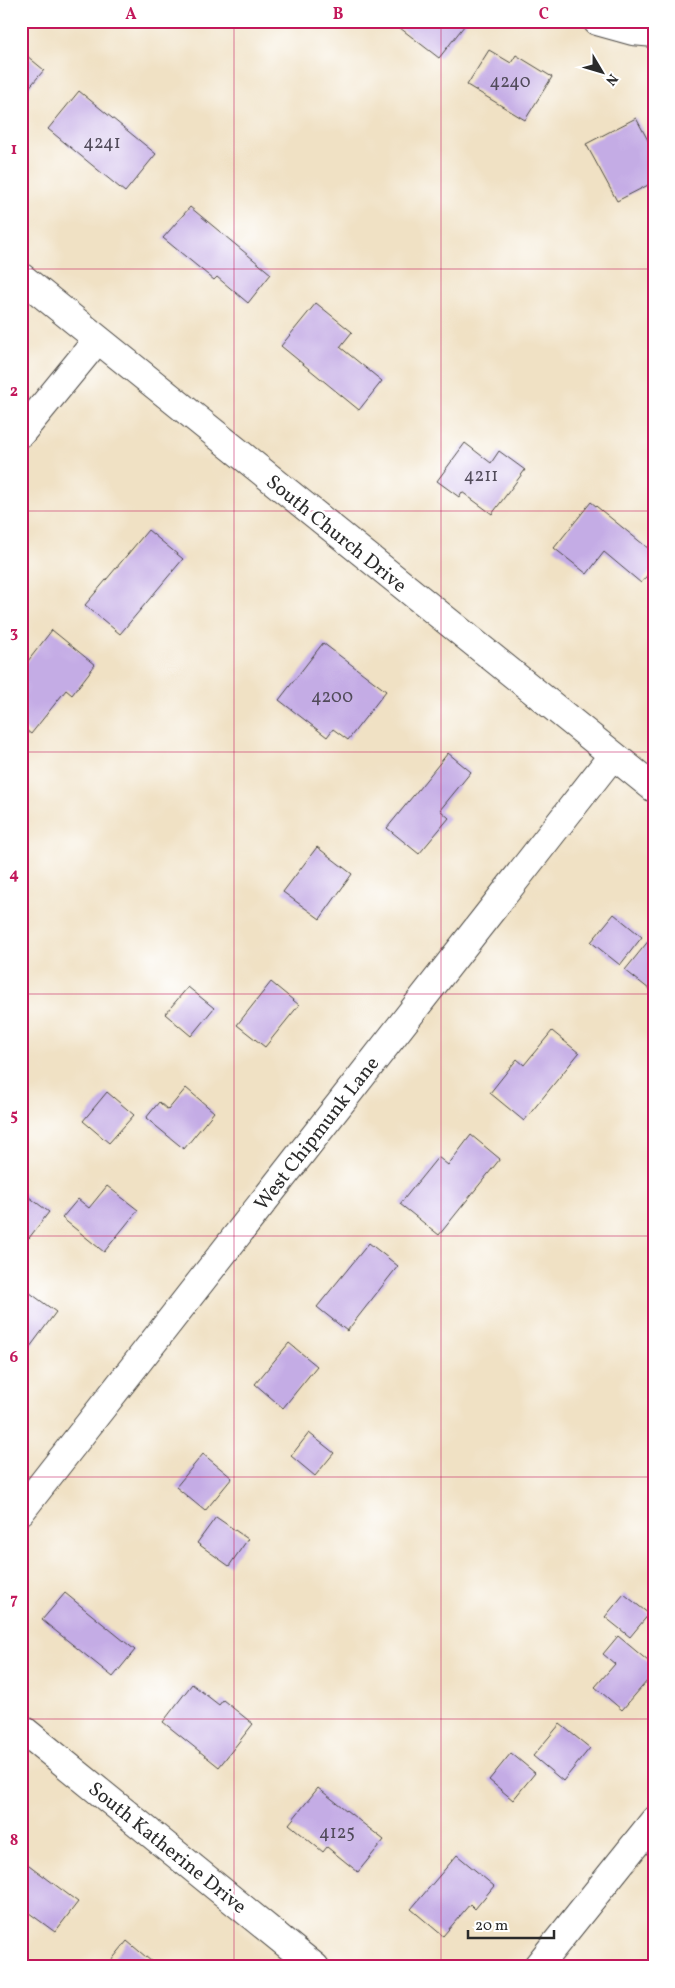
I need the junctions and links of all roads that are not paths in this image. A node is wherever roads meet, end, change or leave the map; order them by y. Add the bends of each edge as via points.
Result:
1 (597, 21) edge
2 (654, 33) edge
3 (21, 277) edge
4 (98, 339) junction
5 (21, 433) edge
6 (613, 755) junction
7 (654, 788) edge
8 (21, 1511) edge
9 (21, 1728) edge
10 (654, 1821) edge
11 (314, 1967) edge
12 (537, 1967) edge

1 - 2 street
3 - 4 street, South Church Drive
4 - 5 street
4 - 6 street, South Church Drive
6 - 7 street, South Church Drive
6 - 8 street, West Chipmunk Lane
9 - 11 street, South Katherine Drive
10 - 12 street

